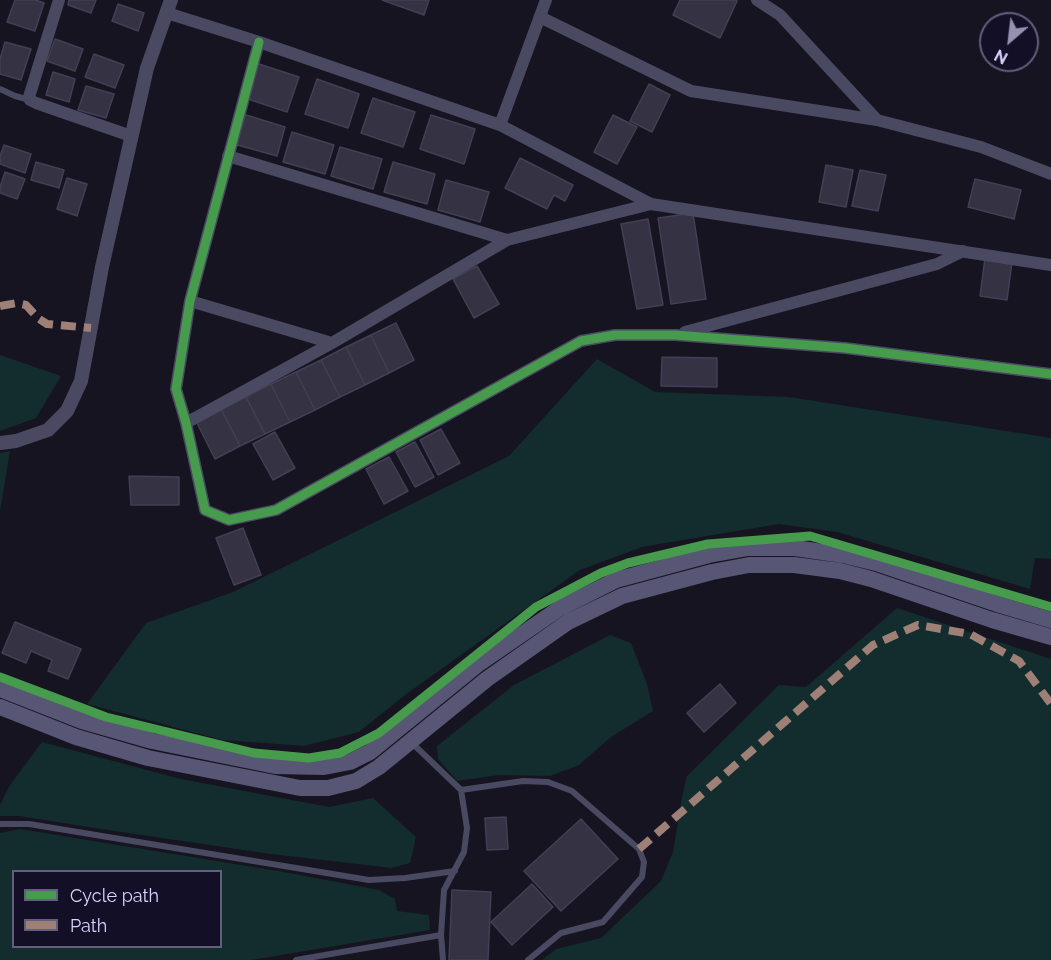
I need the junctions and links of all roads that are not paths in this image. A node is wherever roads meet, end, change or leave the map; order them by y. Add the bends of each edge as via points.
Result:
1 (59, 0) edge
2 (546, 0) edge
3 (757, 0) edge
4 (169, 7) edge
5 (540, 17) junction
6 (259, 42) junction
7 (0, 89) edge
8 (30, 100) junction
9 (877, 120) junction
10 (500, 125) junction
11 (131, 136) junction
12 (228, 156) junction
13 (1051, 174) edge
14 (651, 204) junction
15 (507, 240) junction
16 (963, 251) junction
17 (1051, 265) edge
18 (190, 302) junction
19 (675, 335) junction
20 (333, 343) junction
21 (1051, 374) edge
22 (186, 423) junction
23 (0, 443) edge
24 (1051, 620) edge
25 (1051, 637) edge
26 (0, 688) edge
27 (0, 707) edge
28 (411, 742) junction
29 (461, 790) junction
30 (0, 824) edge
31 (455, 871) junction
32 (441, 935) junction
33 (296, 960) edge
34 (443, 960) edge
35 (528, 960) edge

1 - 8 street
2 - 5 street
3 - 9 street via 780,15
4 - 6 street
4 - 11 street via 147,68
5 - 9 street via 691,91
5 - 10 street
6 - 10 street
6 - 12 street
7 - 8 lane
8 - 11 street
9 - 13 street via 981,147
10 - 14 street
11 - 23 street via 81,381 67,411 48,430
12 - 15 street
12 - 18 street
14 - 15 street
14 - 16 street
15 - 20 street
16 - 17 street
16 - 19 street via 937,264
18 - 20 street
18 - 22 street via 176,389
19 - 21 street via 845,348
19 - 22 street via 615,335 581,341 276,510 230,520 205,510
20 - 22 street
24 - 26 main road via 843,555 795,548 748,548 708,555 616,580 560,608 477,665 370,752 350,762 324,767 276,766 152,741 82,721
25 - 28 main road via 840,571 794,565 721,570 622,596 568,622 487,679
27 - 28 main road via 76,738 148,758 300,788 328,788 356,781
28 - 29 lane
29 - 31 lane via 467,828 464,852
29 - 35 lane via 523,781 548,782 572,790 639,849 644,862 642,877 603,922 561,933
30 - 31 lane via 29,824 369,880
31 - 32 lane via 444,890
32 - 33 lane
32 - 34 lane

